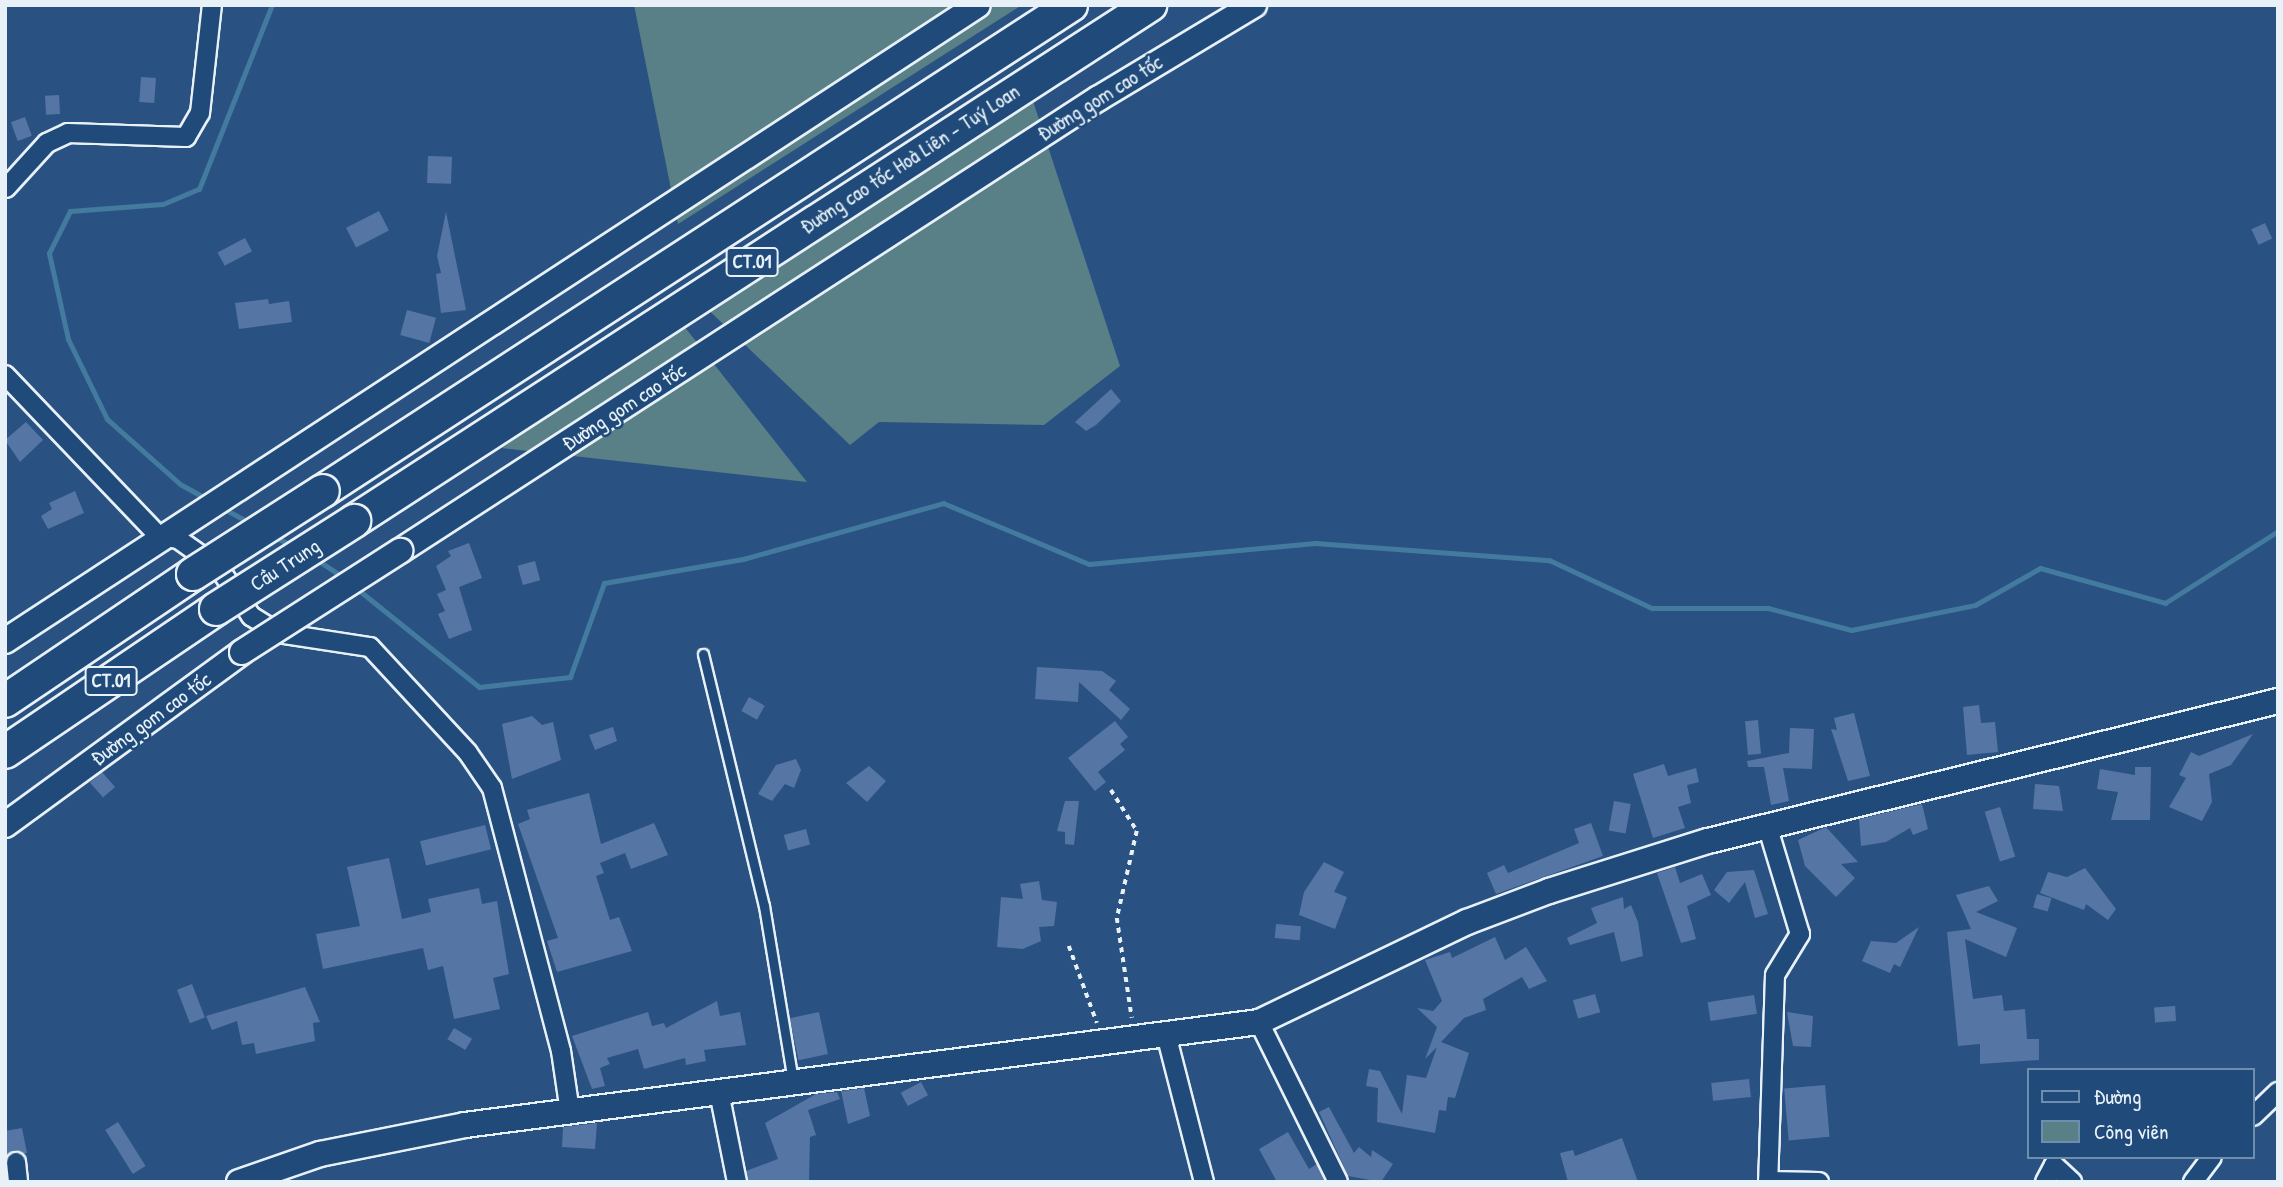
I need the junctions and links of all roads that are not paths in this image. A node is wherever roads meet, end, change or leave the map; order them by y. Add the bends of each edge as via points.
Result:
1 (212, 5) edge
2 (978, 5) edge
3 (1071, 5) edge
4 (1150, 5) edge
5 (1254, 5) edge
6 (5, 188) edge
7 (5, 374) edge
8 (323, 491) joint
9 (354, 521) joint
10 (162, 534) junction
11 (5, 641) edge
12 (703, 654) dead end
13 (5, 701) edge
14 (2278, 701) edge
15 (5, 752) edge
16 (5, 825) edge
17 (1768, 825) junction
18 (1259, 1022) junction
19 (1166, 1034) junction
20 (793, 1082) junction
21 (719, 1092) junction
22 (2278, 1092) edge
23 (570, 1112) junction
24 (2255, 1114) edge
25 (2210, 1159) edge
26 (16, 1162) dead end
27 (18, 1182) edge
28 (239, 1182) edge
29 (737, 1182) edge
30 (1204, 1182) edge
31 (1338, 1182) edge
32 (1818, 1182) edge
33 (2045, 1182) edge
34 (2072, 1182) edge
35 (2193, 1182) edge

1 - 6 street via 200,113 186,136 68,133 47,144
2 - 10 main road
3 - 8 highway, Đường cao tốc Hoà Liên - Tuý Loan / CT.01
4 - 9 highway, Đường cao tốc Hoà Liên - Tuý Loan / CT.01
5 - 16 main road, Đường gom cao tốc, bridge via 1099,98 242,652
7 - 10 street
8 - 13 highway, Cầu Trung / CT.01, bridge
9 - 15 highway, Cầu Trung / CT.01, bridge
10 - 11 main road
10 - 23 street via 178,539 219,568 251,616 278,633 370,647 468,753 492,788 561,1052
12 - 20 lane via 764,906
14 - 17 main road
17 - 18 main road via 1525,900
17 - 32 street via 1800,934 1775,975 1768,1181
18 - 19 main road
18 - 31 street
19 - 20 main road
19 - 30 street
20 - 21 main road
21 - 23 main road
21 - 29 street
22 - 24 street
23 - 28 main road via 333,1152
25 - 35 street
26 - 27 street
33 - 34 street via 2054,1165

